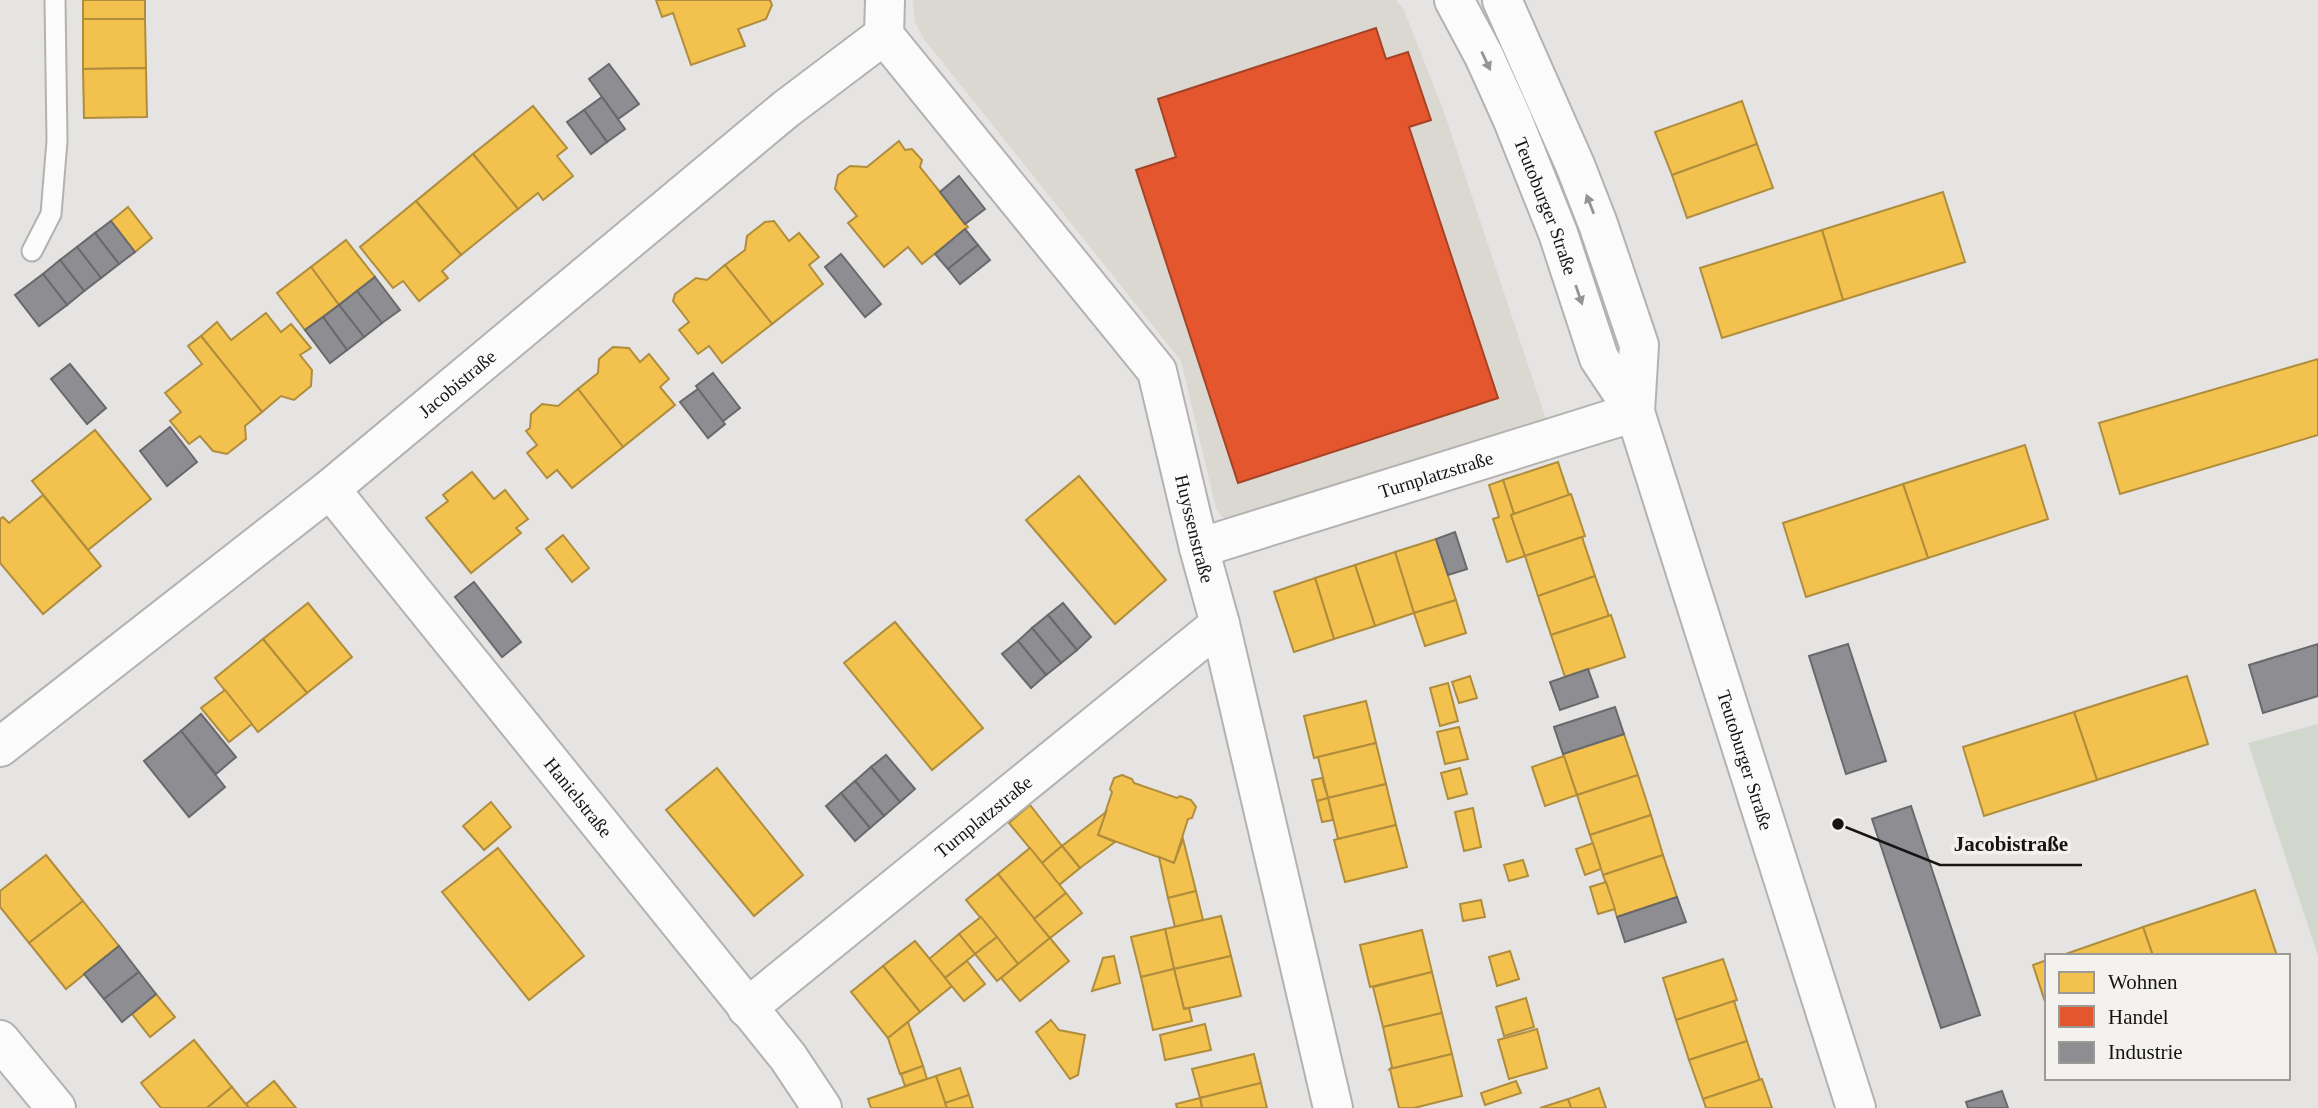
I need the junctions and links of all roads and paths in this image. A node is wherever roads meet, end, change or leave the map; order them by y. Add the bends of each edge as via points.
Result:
1 (55, 0) edge
2 (1454, 0) edge
3 (1502, 0) edge
4 (885, 18) edge
5 (32, 251) dead end
6 (1635, 411) junction
7 (330, 489) junction
8 (1199, 548) junction
9 (1220, 624) junction
10 (0, 747) edge
11 (747, 1008) junction
12 (0, 1040) edge
13 (56, 1108) edge
14 (822, 1108) edge
15 (1334, 1108) edge
16 (1856, 1108) edge

1 - 5 lane via 57,141 51,214
2 -> 6 street, Teutoburger Straße via 1512,118 1558,233 1599,358
6 -> 3 street, Teutoburger Straße via 1639,345 1575,165
4 - 7 street, Jacobistraße via 786,109
4 - 8 street, Huyssenstraße via 1157,372
6 - 8 street, Turnplatzstraße
6 - 16 street, Teutoburger Straße
7 - 10 street, Jacobistraße
7 - 11 street, Hanielstraße
8 - 9 street, Huyssenstraße
9 - 11 street, Turnplatzstraße
9 - 15 street, Huyssenstraße
11 - 14 street, Hanielstraße
12 - 13 street

